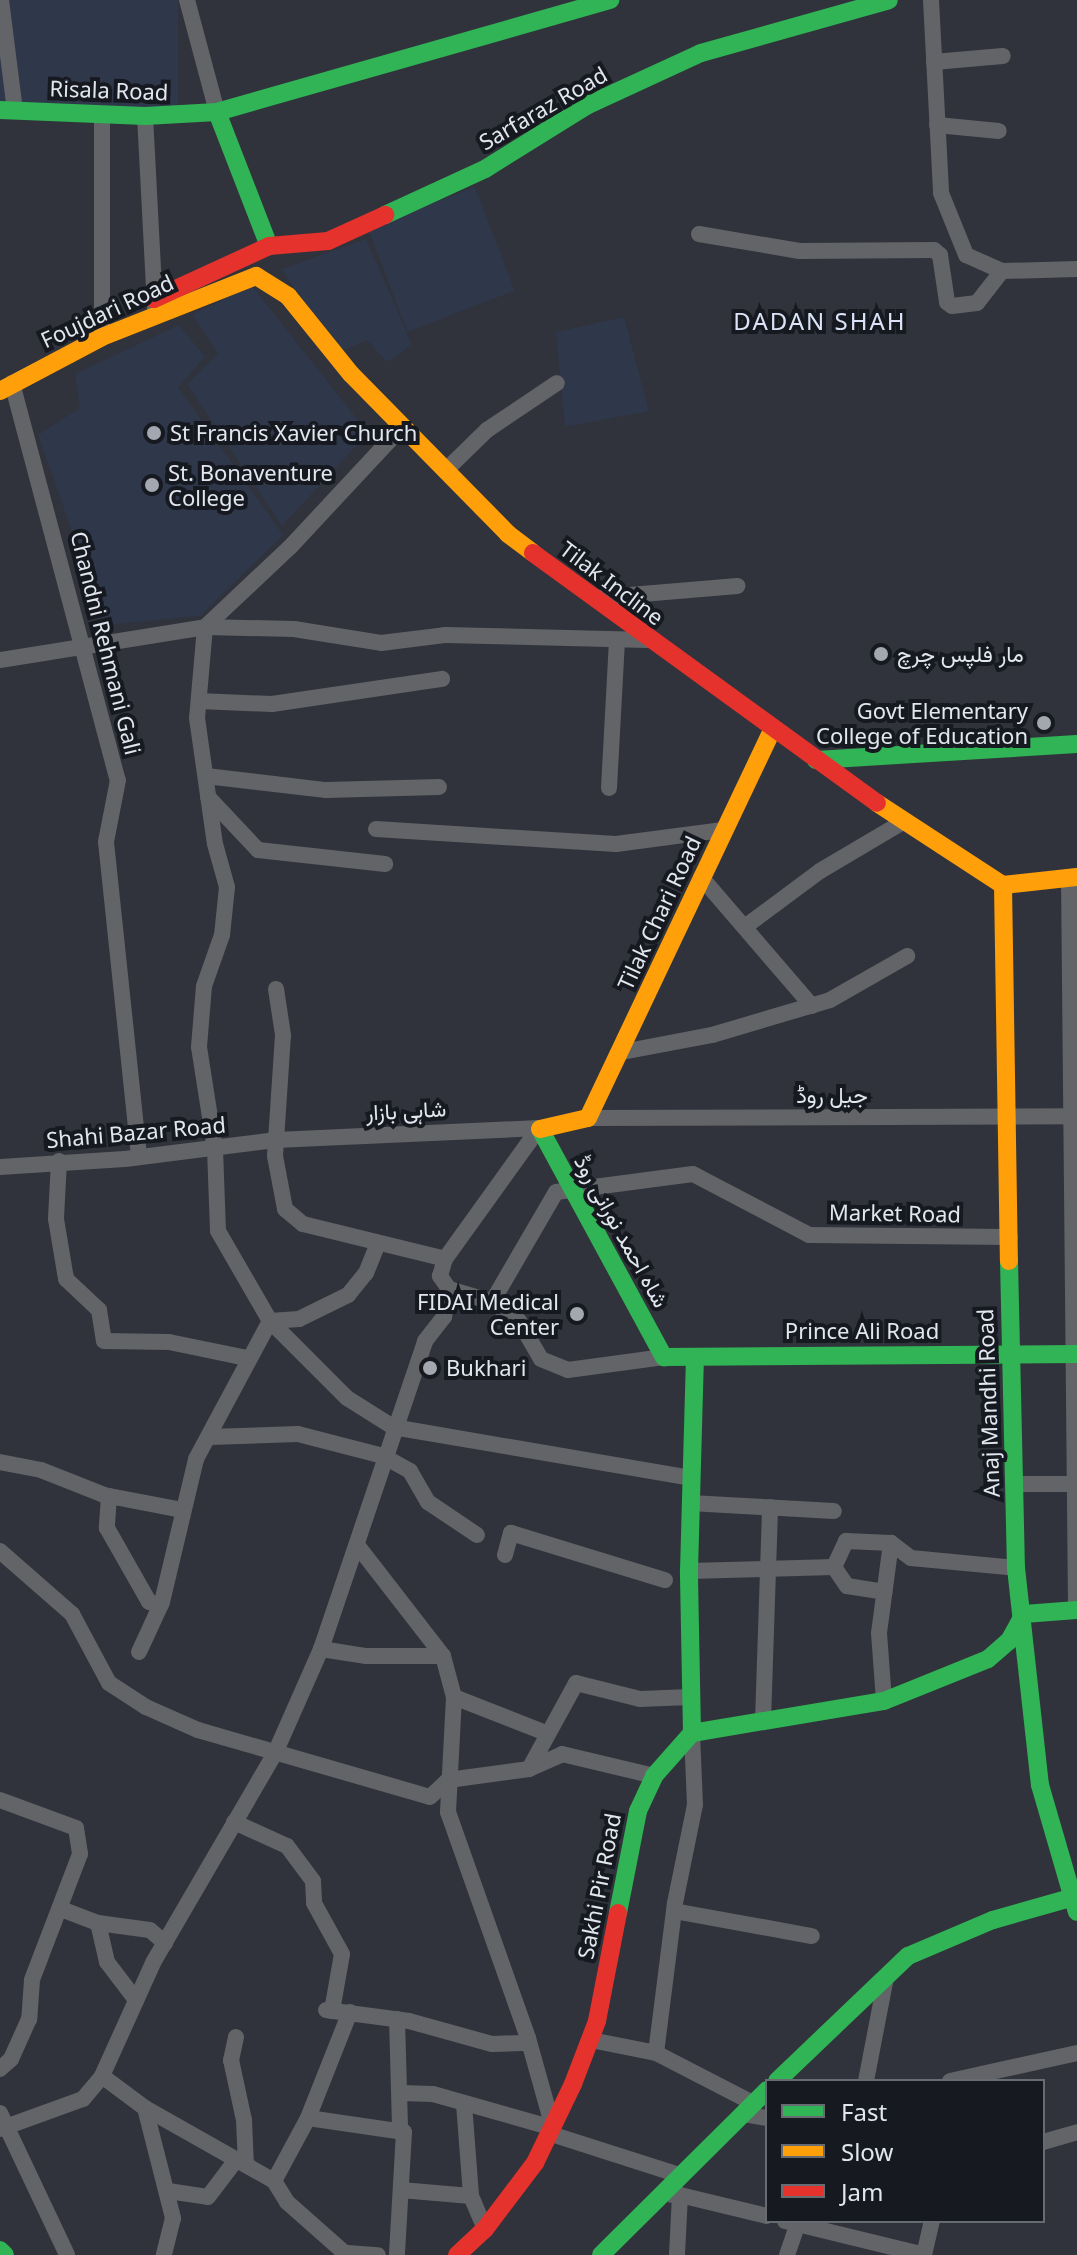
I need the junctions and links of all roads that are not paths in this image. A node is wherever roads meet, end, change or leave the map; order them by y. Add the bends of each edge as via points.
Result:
1 (1, 0) edge
2 (187, 0) edge
3 (546, 0) edge
4 (610, 0) edge
5 (889, 0) edge
6 (931, 0) edge
7 (551, 19) junction
8 (1003, 56) dead end
9 (934, 62) junction
10 (7, 110) edge
11 (217, 112) junction
12 (102, 115) junction
13 (145, 116) junction
14 (937, 125) junction
15 (999, 131) dead end
16 (699, 234) dead end
17 (269, 246) junction
18 (1077, 269) edge
19 (1002, 271) junction
20 (237, 280) joint
21 (155, 306) junction
22 (102, 337) junction
23 (557, 383) dead end
24 (6, 387) edge
25 (402, 427) junction
26 (445, 471) junction
27 (738, 586) dead end
28 (592, 598) junction
29 (205, 627) junction
30 (617, 640) junction
31 (648, 640) junction
32 (81, 647) junction
33 (0, 660) edge
34 (442, 679) dead end
35 (199, 701) junction
36 (773, 729) junction
37 (1077, 744) edge
38 (816, 760) junction
39 (206, 776) junction
40 (439, 787) dead end
41 (609, 788) dead end
42 (208, 797) junction
43 (903, 822) junction
44 (376, 829) dead end
45 (723, 830) junction
46 (385, 864) dead end
47 (701, 877) junction
48 (1073, 877) edge
49 (1003, 885) junction
50 (746, 926) junction
51 (907, 956) dead end
52 (276, 989) dead end
53 (812, 1006) junction
54 (622, 1052) junction
55 (1010, 1115) junction
56 (1074, 1116) edge
57 (588, 1118) junction
58 (539, 1128) junction
59 (276, 1140) junction
60 (215, 1149) junction
61 (139, 1156) junction
62 (59, 1161) junction
63 (0, 1167) edge
64 (564, 1191) junction
65 (1010, 1237) junction
66 (378, 1244) junction
67 (445, 1259) junction
68 (449, 1289) junction
69 (492, 1302) junction
70 (270, 1321) junction
71 (1075, 1354) edge
72 (1008, 1355) junction
73 (664, 1357) junction
74 (695, 1357) junction
75 (247, 1358) junction
76 (393, 1427) junction
77 (209, 1437) junction
78 (1075, 1444) edge
79 (383, 1456) junction
80 (0, 1462) edge
81 (691, 1478) junction
82 (1015, 1484) junction
83 (1076, 1484) edge
84 (109, 1496) junction
85 (690, 1503) junction
86 (770, 1507) junction
87 (182, 1510) junction
88 (834, 1511) dead end
89 (477, 1535) dead end
90 (891, 1543) junction
91 (357, 1545) junction
92 (0, 1551) edge
93 (505, 1555) dead end
94 (834, 1567) junction
95 (1016, 1568) junction
96 (689, 1571) junction
97 (769, 1572) junction
98 (665, 1580) dead end
99 (885, 1592) junction
100 (161, 1605) junction
101 (1076, 1610) edge
102 (1024, 1614) junction
103 (321, 1649) junction
104 (139, 1652) dead end
105 (443, 1656) junction
106 (454, 1697) junction
107 (690, 1697) junction
108 (884, 1701) junction
109 (763, 1721) junction
110 (546, 1733) junction
111 (692, 1733) junction
112 (276, 1751) junction
113 (529, 1769) junction
114 (654, 1776) junction
115 (448, 1780) junction
116 (0, 1800) edge
117 (234, 1822) junction
118 (1076, 1902) edge
119 (61, 1909) junction
120 (674, 1911) junction
121 (98, 1923) junction
122 (812, 1936) dead end
123 (165, 1943) junction
124 (886, 1977) junction
125 (136, 2000) junction
126 (350, 2012) junction
127 (397, 2019) junction
128 (236, 2037) dead end
129 (591, 2040) junction
130 (529, 2043) junction
131 (656, 2053) junction
132 (1077, 2053) edge
133 (0, 2069) edge
134 (102, 2076) junction
135 (779, 2079) edge
136 (866, 2079) edge
137 (959, 2079) edge
138 (402, 2093) junction
139 (755, 2102) edge
140 (464, 2104) junction
141 (145, 2108) junction
142 (308, 2118) junction
143 (2, 2123) edge
144 (550, 2128) junction
145 (400, 2129) junction
146 (1077, 2132) edge
147 (1045, 2141) edge
148 (241, 2162) junction
149 (680, 2175) junction
150 (274, 2181) junction
151 (401, 2190) junction
152 (168, 2191) junction
153 (671, 2195) junction
154 (471, 2196) junction
155 (765, 2216) edge
156 (794, 2223) edge
157 (803, 2223) edge
158 (932, 2223) edge
159 (830, 2226) edge
160 (485, 2229) junction
161 (0, 2250) edge
162 (347, 2254) edge
163 (5, 2255) edge
164 (67, 2255) edge
165 (164, 2255) edge
166 (378, 2255) edge
167 (397, 2255) edge
168 (457, 2255) edge
169 (601, 2255) edge
170 (677, 2255) edge
171 (787, 2255) edge
172 (924, 2255) edge

1 - 10 street
2 - 11 street
3 - 7 street
4 - 7 street, Risala Road
5 - 17 street, Sarfaraz Road via 792,23 701,53 588,105 485,169 328,241
6 - 9 street
7 - 11 street, Risala Road
8 - 9 street
9 - 14 street
10 - 12 street, Risala Road
11 - 13 street, Risala Road
11 - 17 street
12 - 13 street, Risala Road
12 - 22 street
13 - 21 street
14 - 15 street
14 - 19 street via 941,193 966,255
16 - 19 street via 800,251 934,250 940,255 952,306 977,303
17 - 21 street, Sarfaraz Road
18 - 19 street
20 - 21 street, Foujdari Road
20 - 25 street, Tilak Incline via 256,276 288,296
21 - 22 street, Foujdari Road
22 - 24 street, Foujdari Road
23 - 26 street via 487,430
24 - 32 street, Chandni Rehmani Gali via 51,516
25 - 26 street, Tilak Incline
25 - 29 street via 290,547
26 - 28 street, Tilak Incline via 508,534
27 - 28 street
28 - 31 street, Tilak Incline
29 - 30 street via 294,629 381,643 445,635
29 - 32 street
29 - 35 street
30 - 31 street
30 - 41 street
31 - 36 street, Tilak Incline
32 - 33 street
32 - 61 street, Chandni Rehmani Gali via 118,780 106,842
34 - 35 street via 272,704
35 - 39 street
36 - 38 street, Tilak Incline
36 - 45 street, Tilak Chari Road
37 - 38 street
38 - 43 street, Tilak Incline
39 - 40 street via 326,790
39 - 42 street
42 - 46 street via 258,850
42 - 60 street via 227,887 222,935 204,986 199,1047
43 - 49 street, Tilak Incline
43 - 50 street via 820,871
44 - 45 street via 616,844
45 - 47 street, Tilak Chari Road
47 - 50 street
47 - 54 street, Tilak Chari Road
48 - 49 street
48 - 56 street
49 - 55 street, Anaj Mandhi Road
50 - 53 street
51 - 53 street
52 - 59 street via 283,1035
53 - 54 street via 712,1035
54 - 57 street, Tilak Chari Road
55 - 56 street, جیل روڈ
55 - 57 street, جیل روڈ
55 - 65 street, Anaj Mandhi Road
56 - 71 street
57 - 58 street
58 - 59 street, شاہی بازار
58 - 64 street, شاہ احمد نورانی روڈ
58 - 67 street
59 - 60 street, Shahi Bazar Road
59 - 66 street via 285,1209 303,1224
60 - 61 street, Shahi Bazar Road
60 - 70 street via 218,1231
61 - 62 street, Shahi Bazar Road
62 - 63 street, Shahi Bazar Road
62 - 75 street via 56,1219 66,1279 99,1310 104,1341 169,1342
64 - 65 street, Market Road via 693,1174 809,1235
64 - 69 street
64 - 73 street, شاہ احمد نورانی روڈ
65 - 72 street, Anaj Mandhi Road
66 - 67 street
66 - 70 street via 366,1273 348,1295 299,1319
67 - 68 street via 440,1276
68 - 69 street
68 - 76 street via 444,1317 425,1341
69 - 73 street via 519,1321 541,1359 568,1370
70 - 75 street
70 - 76 street via 347,1398
71 - 72 street, Prince Ali Road
71 - 78 street
72 - 74 street, Prince Ali Road
72 - 82 street, Anaj Mandhi Road
73 - 74 street, Prince Ali Road
74 - 81 street
75 - 77 street
76 - 79 street
76 - 81 street
77 - 79 street via 298,1434
77 - 87 street via 196,1459
78 - 83 street
79 - 89 street via 410,1471 428,1502
79 - 91 street
80 - 84 street via 41,1470
81 - 85 street
82 - 83 street
82 - 95 street, Anaj Mandhi Road
83 - 101 street
84 - 87 street
84 - 100 street via 107,1528 149,1602
85 - 86 street
85 - 96 street
86 - 88 street
86 - 97 street
87 - 100 street
90 - 94 street via 846,1541
90 - 95 street via 911,1558
90 - 99 street
91 - 103 street
91 - 105 street
92 - 112 street via 72,1614 109,1683 198,1730
93 - 98 street via 511,1533
94 - 97 street
94 - 99 street via 847,1586
95 - 102 street, Anaj Mandhi Road
96 - 97 street
96 - 107 street
97 - 109 street
99 - 108 street via 879,1633
100 - 104 street
101 - 102 street
102 - 108 street via 1009,1641 988,1659
102 - 118 street, Anaj Mandhi Road via 1040,1785
103 - 105 street via 366,1656
103 - 112 street
105 - 106 street
106 - 110 street
106 - 115 street
107 - 110 street via 640,1699 576,1683
107 - 111 street
108 - 109 street
109 - 111 street
110 - 113 street
111 - 114 street, Sakhi Pir Road
111 - 120 street via 695,1805
112 - 115 street via 430,1797
112 - 117 street
113 - 114 street via 562,1754
113 - 115 street
114 - 129 street, Sakhi Pir Road via 638,1811
115 - 130 street via 448,1812
116 - 119 street via 76,1828 80,1854
117 - 123 street
117 - 126 street via 287,1846 313,1881 314,1903 342,1954 329,2010
118 - 124 street via 993,1920 908,1956
119 - 121 street
119 - 133 street via 32,1980 29,2019 11,2059
120 - 122 street
120 - 131 street
121 - 123 street via 150,1930
121 - 125 street via 107,1962
123 - 125 street
124 - 135 street
124 - 136 street
125 - 134 street
126 - 127 street
126 - 142 street
127 - 130 street via 492,2044
127 - 138 street
128 - 148 street via 231,2060 244,2120
129 - 131 street
129 - 144 street, Sakhi Pir Road
130 - 144 street
131 - 139 street
132 - 137 street
134 - 141 street
134 - 143 street via 83,2099
138 - 140 street via 433,2094
138 - 145 street
139 - 149 street
140 - 144 street
140 - 154 street
141 - 148 street
141 - 152 street
142 - 145 street
142 - 150 street
143 - 164 street
144 - 149 street
144 - 160 street, Sakhi Pir Road via 535,2163
145 - 151 street via 406,2142
146 - 147 street
148 - 150 street
148 - 152 street via 208,2197
149 - 153 street
150 - 162 street via 287,2202
151 - 154 street
151 - 167 street
152 - 165 street via 173,2218
153 - 155 street
153 - 169 street
153 - 170 street
154 - 160 street
156 - 171 street
157 - 159 street
158 - 172 street
159 - 172 street
160 - 168 street, Sakhi Pir Road
161 - 163 street
162 - 166 street

